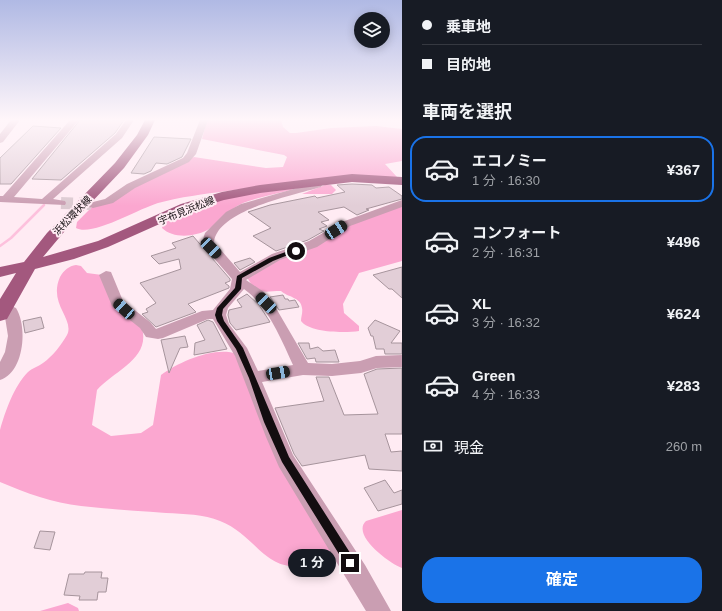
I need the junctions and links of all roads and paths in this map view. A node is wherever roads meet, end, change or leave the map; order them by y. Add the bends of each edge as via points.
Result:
1 (48, 149) edge
2 (105, 149) edge
3 (124, 149) edge
4 (134, 149) edge
5 (193, 149) edge
6 (402, 181) edge
7 (315, 182) junction
8 (3, 199) edge
9 (44, 202) junction
10 (61, 203) tunnel mouth
11 (402, 203) edge
12 (94, 204) tunnel mouth
13 (15, 269) edge
14 (106, 275) dead end
15 (240, 280) junction
16 (0, 291) edge
17 (6, 313) edge
18 (218, 315) junction
19 (402, 361) edge
20 (303, 369) junction
21 (0, 374) edge
22 (253, 378) junction
23 (379, 611) edge

1 - 8 street
2 - 9 street
3 - 13 main road, 浜松環状線 via 38,238
4 - 13 main road, 浜松環状線 via 53,235
5 - 12 street via 186,160 134,184 109,201
6 - 7 main road, 宇布見浜松線 via 362,178
7 - 13 main road, 宇布見浜松線 via 241,192 204,201 109,242 68,256
7 - 15 street via 317,185 304,190 245,206 230,214 209,236 211,248
8 - 9 street
9 - 10 street
11 - 15 street via 346,224 313,244 271,259
13 - 16 main road, 浜松環状線
13 - 17 main road, 浜松環状線
14 - 18 street via 117,303 145,325 151,333 158,334 207,314
15 - 18 street via 238,289 220,308
15 - 20 street via 271,310
17 - 21 street via 14,321 16,342 9,362
18 - 22 street via 239,348
19 - 20 street via 376,362 361,367 332,370
20 - 22 street
22 - 23 street via 268,422 285,460

